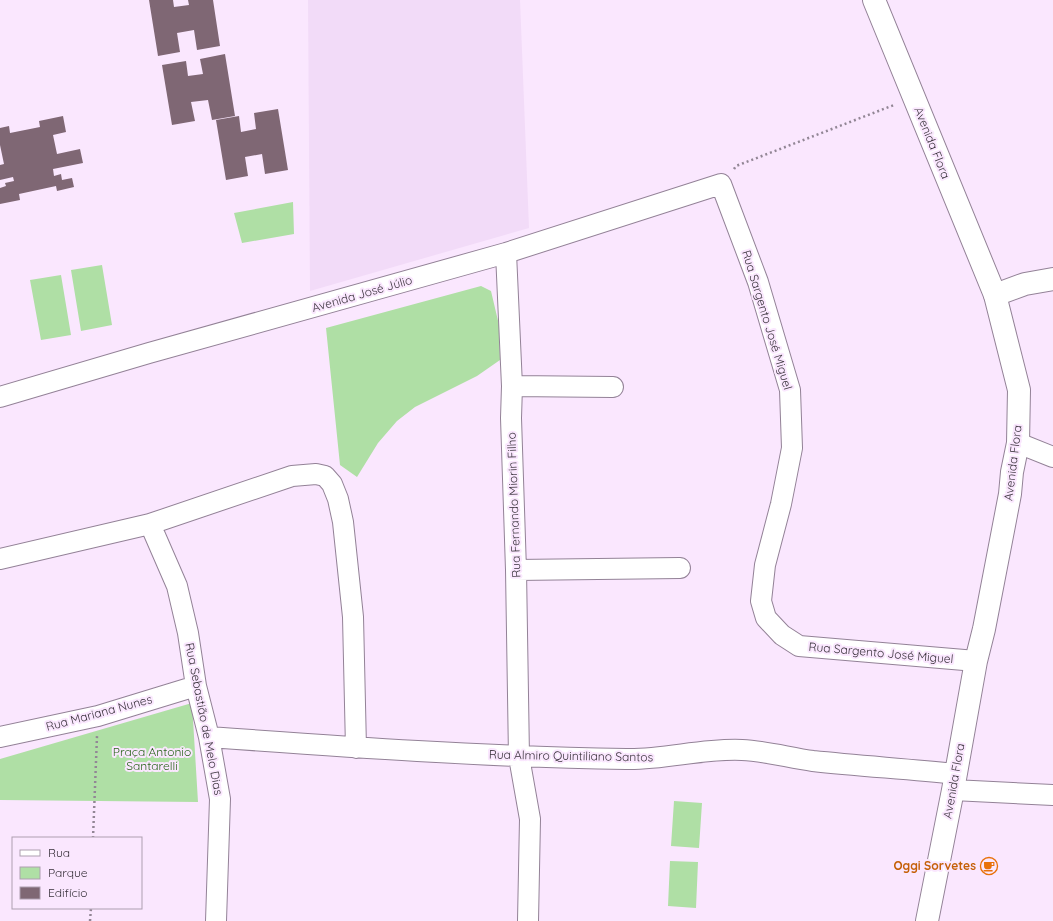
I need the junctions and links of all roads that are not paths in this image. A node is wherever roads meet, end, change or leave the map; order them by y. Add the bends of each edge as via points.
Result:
1 (874, 0) edge
2 (721, 184) joint
3 (506, 253) junction
4 (1053, 279) edge
5 (995, 295) junction
6 (512, 386) junction
7 (613, 387) dead end
8 (0, 397) edge
9 (1018, 443) junction
10 (1053, 457) edge
11 (150, 524) junction
12 (1, 558) edge
13 (680, 568) dead end
14 (516, 570) junction
15 (976, 661) junction
16 (196, 686) junction
17 (0, 737) edge
18 (209, 737) junction
19 (356, 748) junction
20 (519, 757) junction
21 (954, 782) junction
22 (1053, 795) edge
23 (216, 921) edge
24 (528, 921) edge
25 (927, 921) edge

1 - 5 main road, Avenida Flora
2 - 3 street, Avenida José Júlio
2 - 15 street, Rua Sargento José Miguel via 758,282 790,390 792,448 765,565 761,601 766,618 782,635 799,646
3 - 6 street, Rua Fernando Miorin Filho
3 - 8 street, Avenida José Júlio
4 - 5 main road via 1025,284
5 - 9 main road, Avenida Flora via 1019,390
6 - 7 street
6 - 14 street, Rua Fernando Miorin Filho
9 - 10 street
9 - 15 main road, Avenida Flora
11 - 12 street
11 - 16 street, Rua Sebastião de Melo Dias via 177,586 188,633
11 - 19 street via 292,476 325,476 332,484 338,499 343,522 353,617
13 - 14 street
14 - 20 street, Rua Fernando Miorin Filho
15 - 21 main road, Avenida Flora
16 - 17 street, Rua Mariana Nunes via 98,716
16 - 18 street, Rua Sebastião de Melo Dias
18 - 19 street, Rua Almiro Quintiliano Santos
18 - 23 street, Rua Sebastião de Melo Dias via 220,799
19 - 20 street, Rua Almiro Quintiliano Santos
20 - 21 street, Rua Almiro Quintiliano Santos via 651,759 696,752 743,750
20 - 24 street, Rua Fernando Miorin Filho via 530,819
21 - 22 street, Rua Almiro Quintiliano Santos
21 - 25 main road, Avenida Flora

